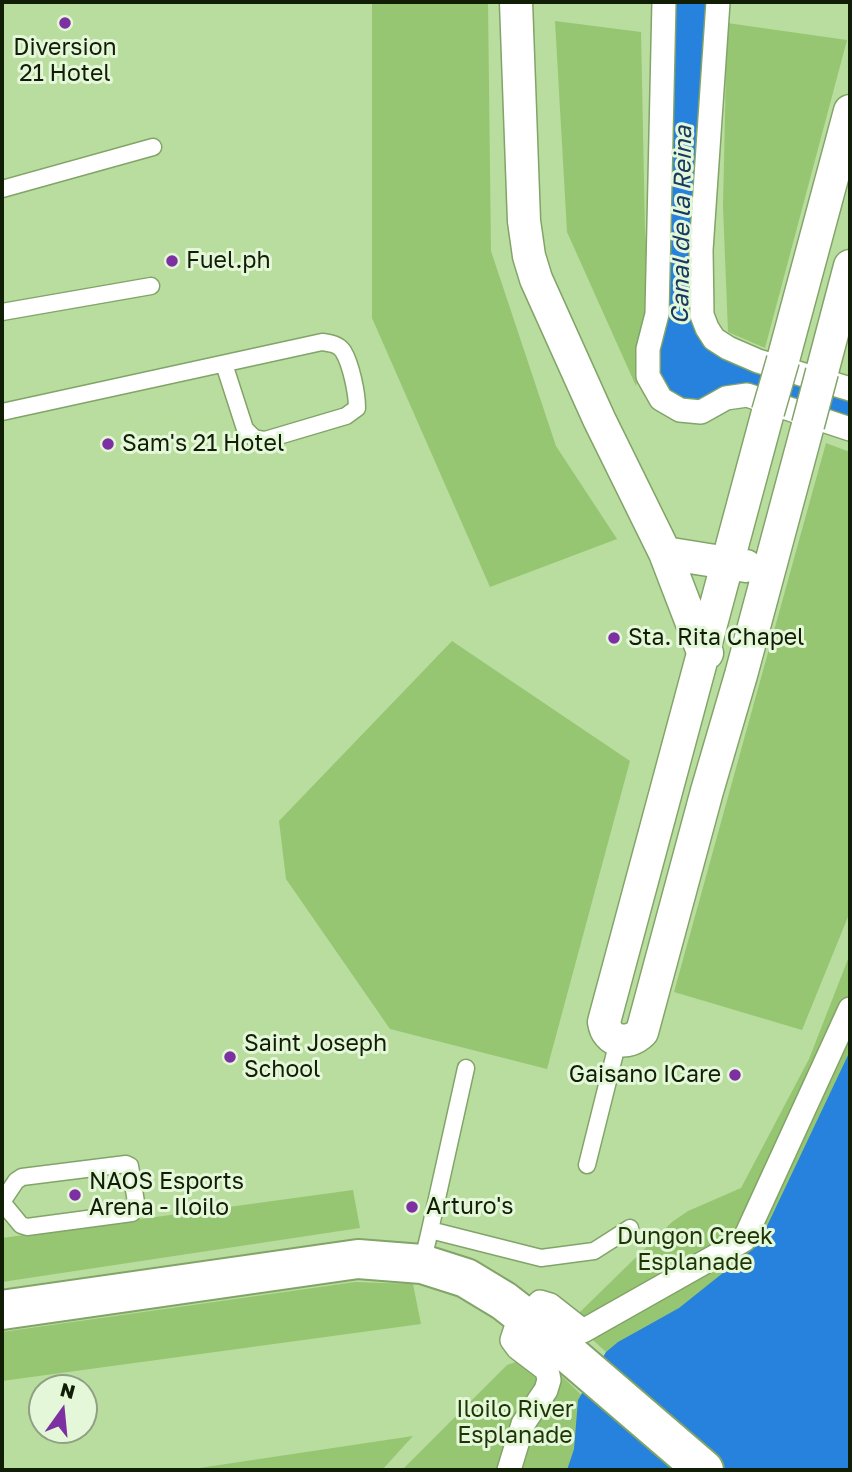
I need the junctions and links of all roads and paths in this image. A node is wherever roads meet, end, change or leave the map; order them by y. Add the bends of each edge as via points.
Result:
1 (516, 2) edge
2 (664, 2) edge
3 (718, 2) edge
4 (850, 111) edge
5 (153, 147) dead end
6 (2, 188) edge
7 (810, 265) junction
8 (849, 270) edge
9 (151, 286) dead end
10 (2, 312) edge
11 (224, 364) junction
12 (850, 389) edge
13 (2, 412) edge
14 (850, 429) edge
15 (665, 553) junction
16 (727, 561) junction
17 (769, 571) junction
18 (704, 652) junction
19 (744, 667) junction
20 (850, 1009) edge
21 (618, 1041) junction
22 (466, 1068) dead end
23 (587, 1165) dead end
24 (2, 1202) edge
25 (630, 1228) dead end
26 (426, 1247) junction
27 (2, 1310) edge
28 (533, 1323) junction
29 (509, 1470) edge
30 (704, 1470) edge

1 - 15 street via 529,256 599,419
2 - 14 street via 657,314 648,349 648,376 661,399 681,410 701,412 726,398 747,394
3 - 12 street via 701,250 702,315 714,339 728,348
4 - 7 street
5 - 6 lane
7 - 8 street
7 - 16 street, bridge
8 - 17 street, bridge
9 - 10 lane
11 - 11 lane via 245,429 254,438 265,440 346,416 357,408 357,393 343,350 333,343
11 - 13 lane
15 - 16 street
15 - 18 street
16 - 17 street
16 - 18 street
17 - 19 street
18 - 19 street
18 - 21 street via 604,1022
19 - 21 street via 642,1032 629,1041
20 - 28 street via 744,1240 583,1331 540,1302
21 - 23 lane
22 - 26 lane
24 - 24 lane via 27,1227 132,1213 137,1208 126,1164 22,1177
25 - 26 lane via 594,1251 541,1258
26 - 27 main road
26 - 28 main road
28 - 29 street via 516,1328 512,1340 547,1370 550,1380 523,1424
28 - 30 main road

